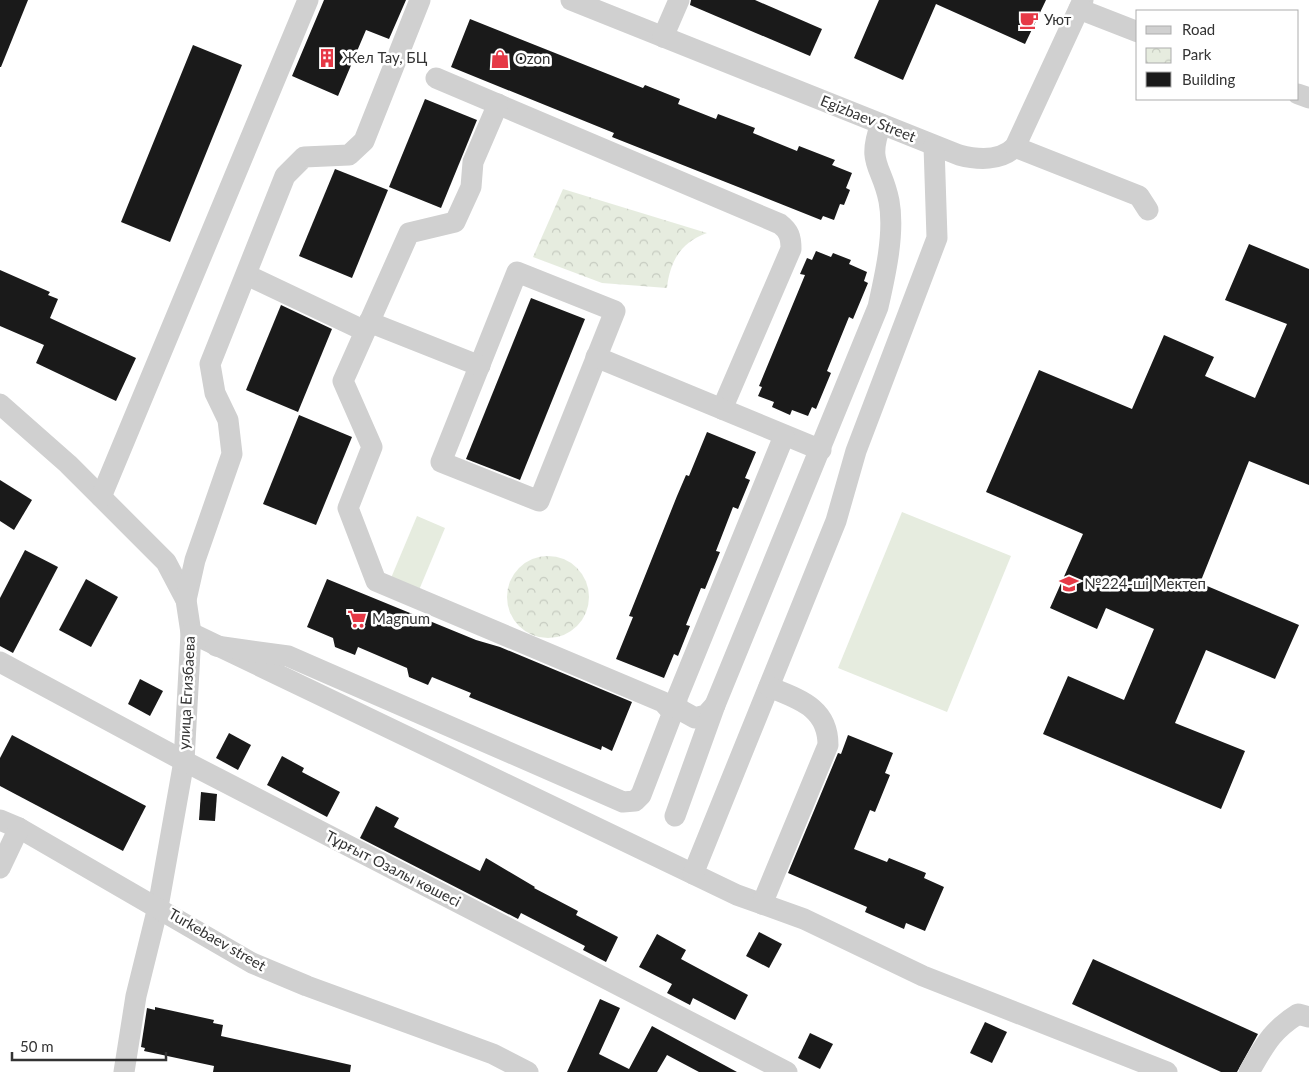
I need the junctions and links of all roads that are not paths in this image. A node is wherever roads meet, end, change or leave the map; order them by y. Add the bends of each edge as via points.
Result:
1 (308, 0) edge
2 (420, 0) edge
3 (571, 0) edge
4 (679, 0) edge
5 (1081, 5) edge
6 (1136, 31) edge
7 (663, 37) junction
8 (436, 78) dead end
9 (498, 104) junction
10 (881, 124) junction
11 (934, 146) junction
12 (1015, 147) junction
13 (1148, 210) dead end
14 (247, 275) junction
15 (367, 326) junction
16 (596, 358) junction
17 (480, 366) junction
18 (0, 404) edge
19 (722, 409) junction
20 (784, 436) junction
21 (822, 450) junction
22 (101, 497) junction
23 (186, 600) junction
24 (191, 634) junction
25 (216, 646) junction
26 (0, 662) edge
27 (769, 687) junction
28 (715, 705) junction
29 (184, 761) junction
30 (675, 816) dead end
31 (0, 820) edge
32 (19, 828) junction
33 (0, 868) edge
34 (693, 874) junction
35 (762, 904) junction
36 (158, 907) junction
37 (1309, 1017) edge
38 (124, 1072) edge
39 (528, 1072) edge
40 (787, 1072) edge
41 (1167, 1072) edge
42 (1249, 1072) edge

1 - 22 street
2 - 14 street via 364,141 350,155 304,157 285,176
3 - 7 street, Egizbaev Street
4 - 7 street
5 - 6 street
5 - 12 street
7 - 10 street, Egizbaev Street
8 - 9 street
9 - 15 street via 473,162 471,186 454,222 409,234
9 - 19 street via 780,224 787,230 791,249
10 - 11 street, Egizbaev Street
10 - 21 street via 873,151 889,202 889,261 878,307
11 - 12 street, Egizbaev Street via 959,156 978,159 1009,153
11 - 27 street via 937,238 856,451 836,521
12 - 13 street via 1139,196
14 - 15 street
14 - 23 street via 210,364 215,393 228,420 232,454 195,560
15 - 17 street
15 - 25 street via 343,381 372,447 348,508 376,581 663,702 672,717 641,795 635,801 623,802 288,656
16 - 17 street via 615,311 517,272
16 - 17 street via 539,501 441,462
16 - 19 street
18 - 22 street, улица Егизбаева
19 - 20 street
20 - 21 street
20 - 28 street via 677,698 677,708 695,718 706,715
21 - 28 street
22 - 23 street, улица Егизбаева via 166,562
23 - 24 street, улица Егизбаева
24 - 25 street
24 - 29 street, улица Егизбаева
25 - 34 street
26 - 29 street, Тұрғыт Озалы көшесі
27 - 34 street
27 - 35 street via 812,707 828,733 828,745
28 - 30 street
29 - 36 street, улица Егизбаева
29 - 40 street, Тұрғыт Озалы көшесі
31 - 32 street, Turkebaev street
32 - 33 street
32 - 36 street, Turkebaev street
34 - 35 street
35 - 41 street via 804,919 923,976
36 - 38 street, улица Егизбаева via 136,996
36 - 39 street, Turkebaev street via 252,963 493,1054
37 - 42 street via 1298,1014 1280,1025

